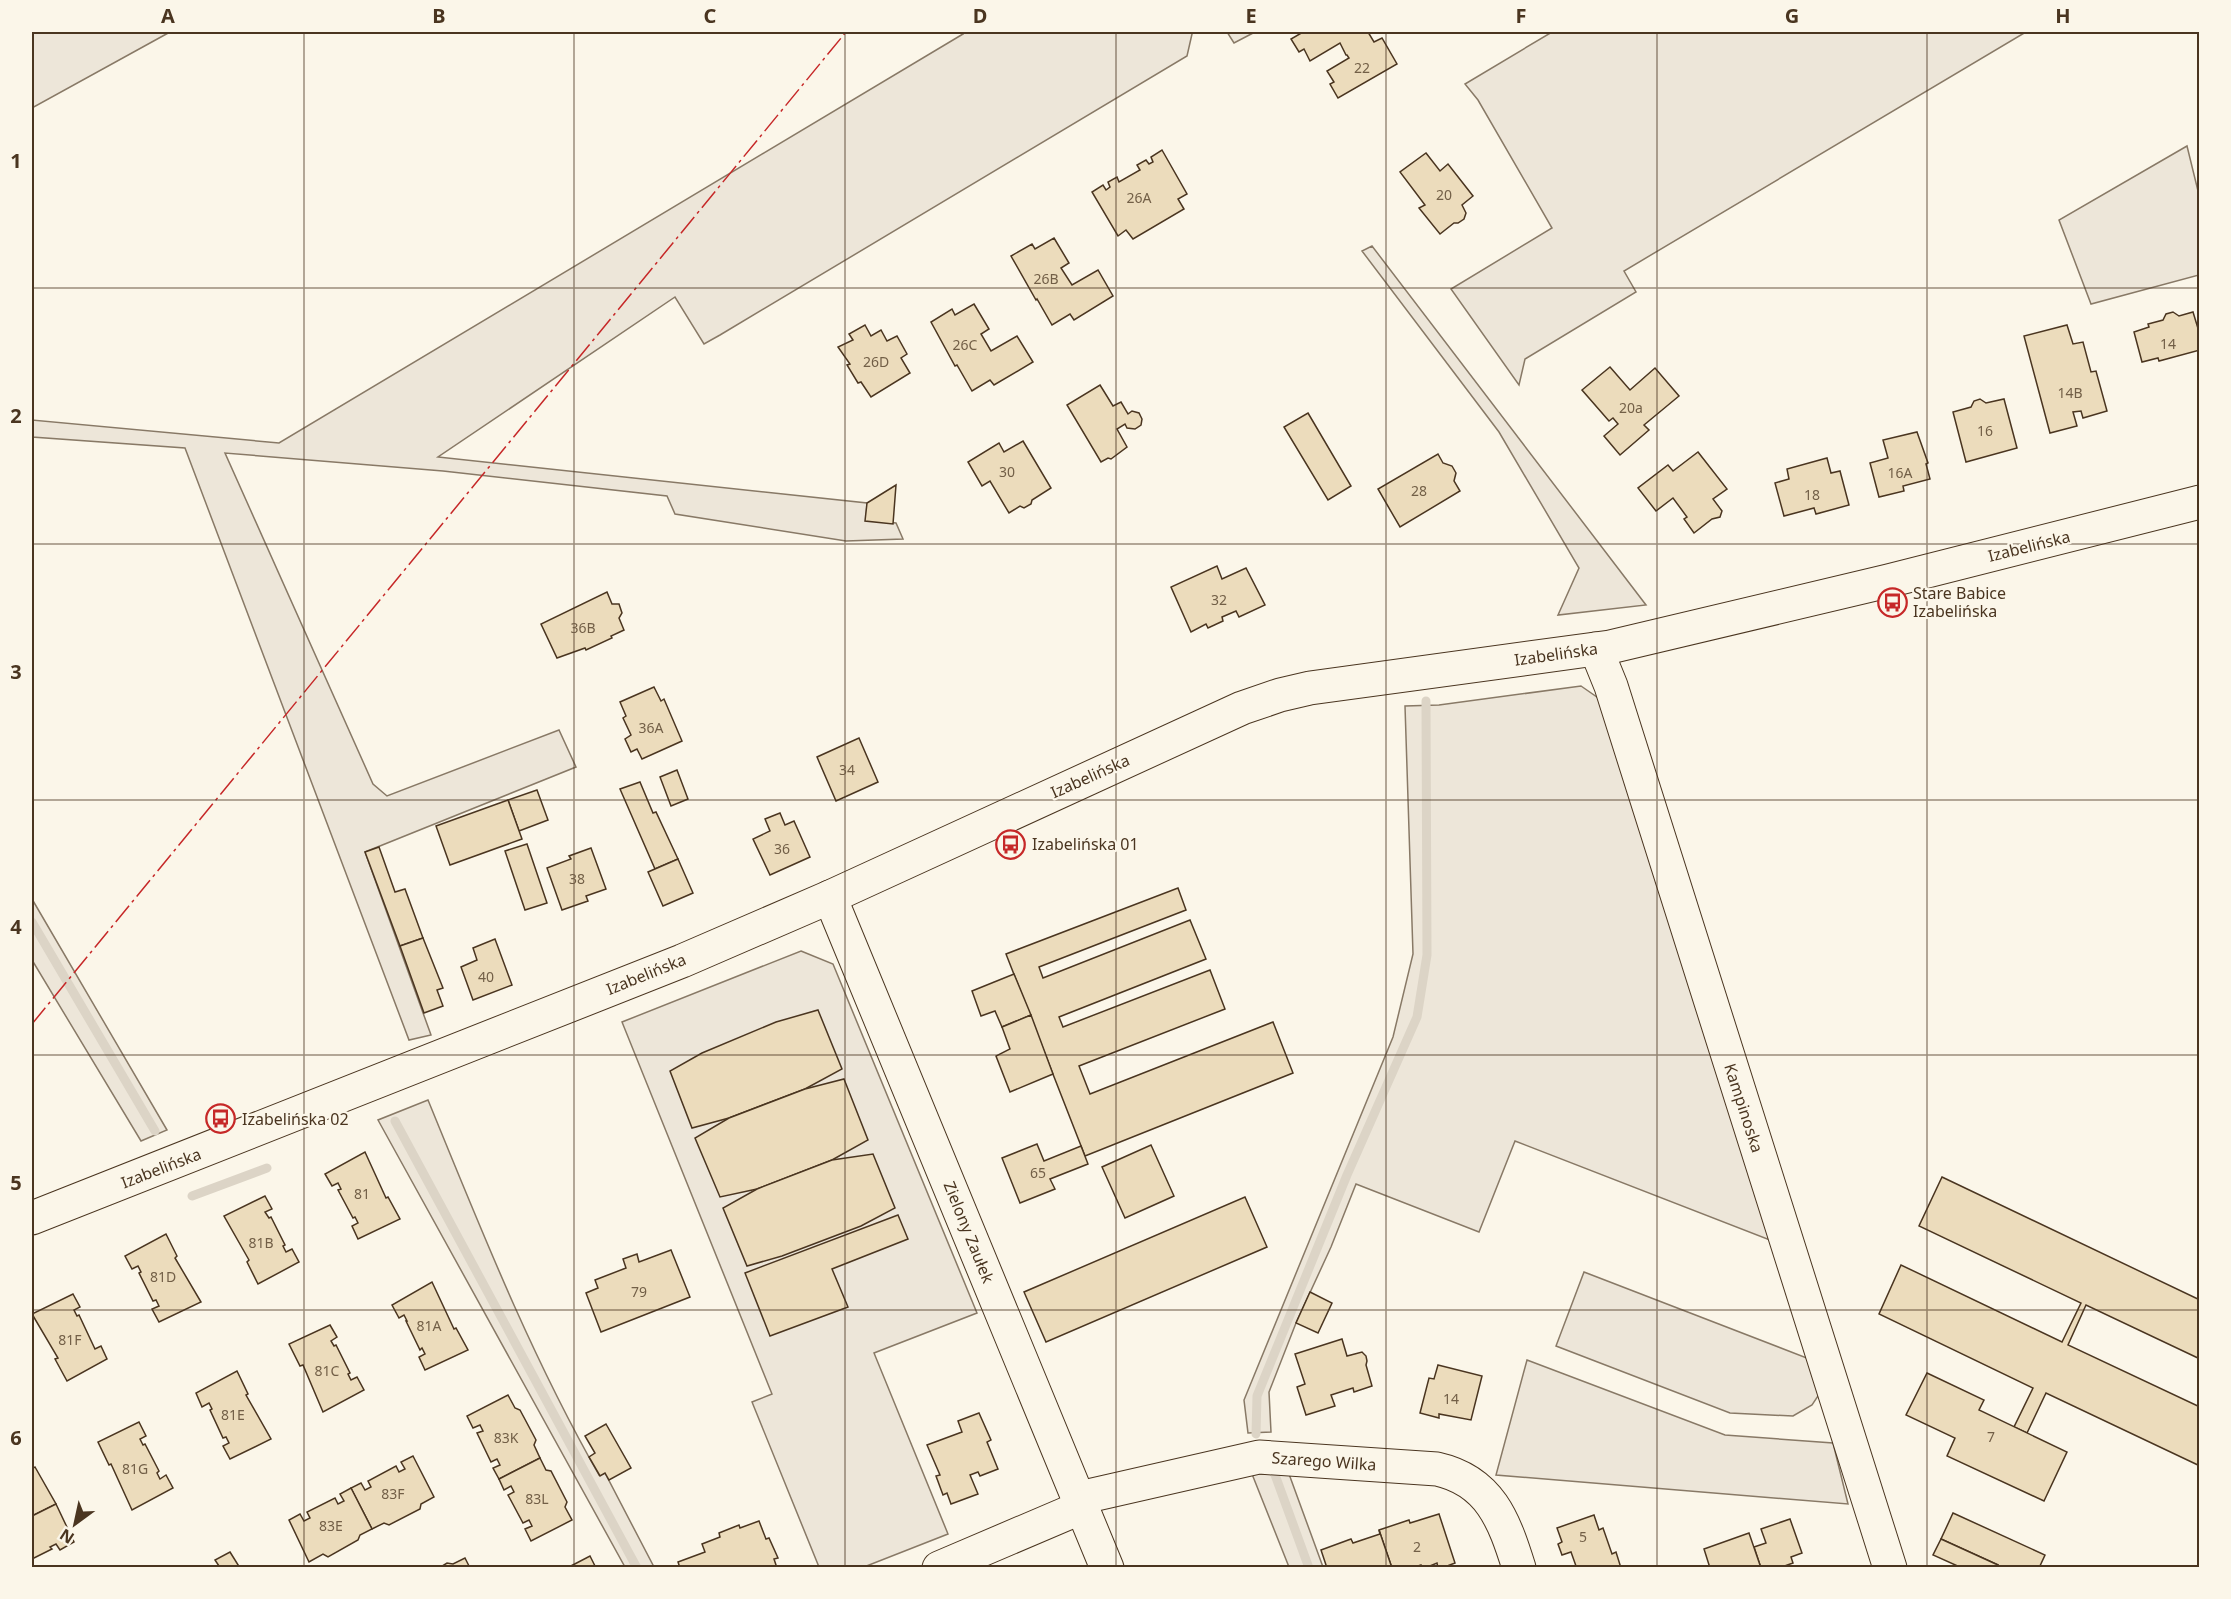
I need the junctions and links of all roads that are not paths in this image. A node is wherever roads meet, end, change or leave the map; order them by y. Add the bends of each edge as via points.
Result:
1 (2199, 502) edge
2 (1596, 649) junction
3 (830, 897) junction
4 (32, 1218) edge
5 (1080, 1503) junction
6 (939, 1568) edge
7 (1107, 1568) edge
8 (1519, 1568) edge
9 (1890, 1568) edge

1 - 2 street, Izabelińska via 1888,581
2 - 3 street, Izabelińska via 1280,695 1231,712
2 - 9 street, Kampinoska via 1611,686
3 - 4 street, Izabelińska via 682,961
3 - 5 street, Zielony Zaułek
5 - 6 street, Szarego Wilka
5 - 7 street, Zielony Zaułek
5 - 8 street, Szarego Wilka via 1259,1457 1437,1469 1475,1485 1490,1500 1510,1539

